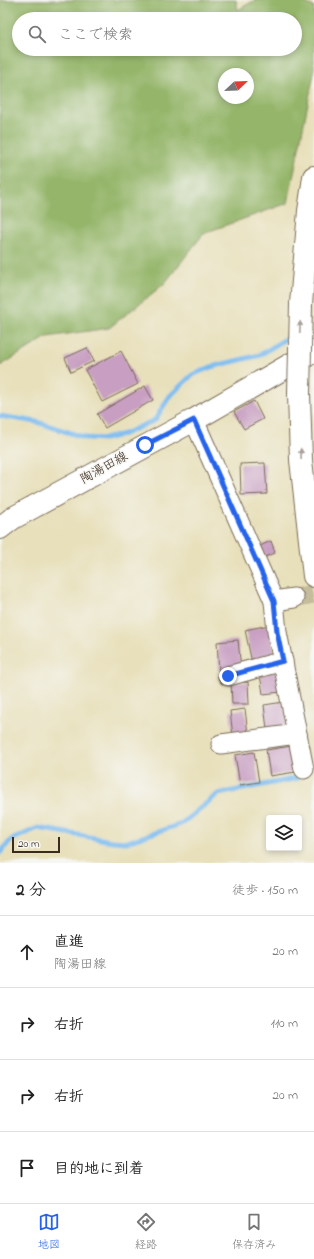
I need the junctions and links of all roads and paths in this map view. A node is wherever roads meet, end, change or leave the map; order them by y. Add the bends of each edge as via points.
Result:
1 (314, 178) edge
2 (314, 351) edge
3 (194, 420) junction
4 (0, 528) edge
5 (314, 576) edge
6 (294, 598) tunnel mouth
7 (274, 601) junction
8 (283, 661) junction
9 (228, 676) dead end
10 (297, 734) junction
11 (221, 744) dead end
12 (304, 769) dead end

5 -> 1 main road, bridge via 301,460 299,394 301,304
2 - 3 main road, 陶湯田線
3 - 4 main road, 陶湯田線 via 13,518
3 - 7 street
6 - 7 street
7 - 8 street
8 - 9 street
8 - 10 street
10 - 11 street
10 - 12 street

